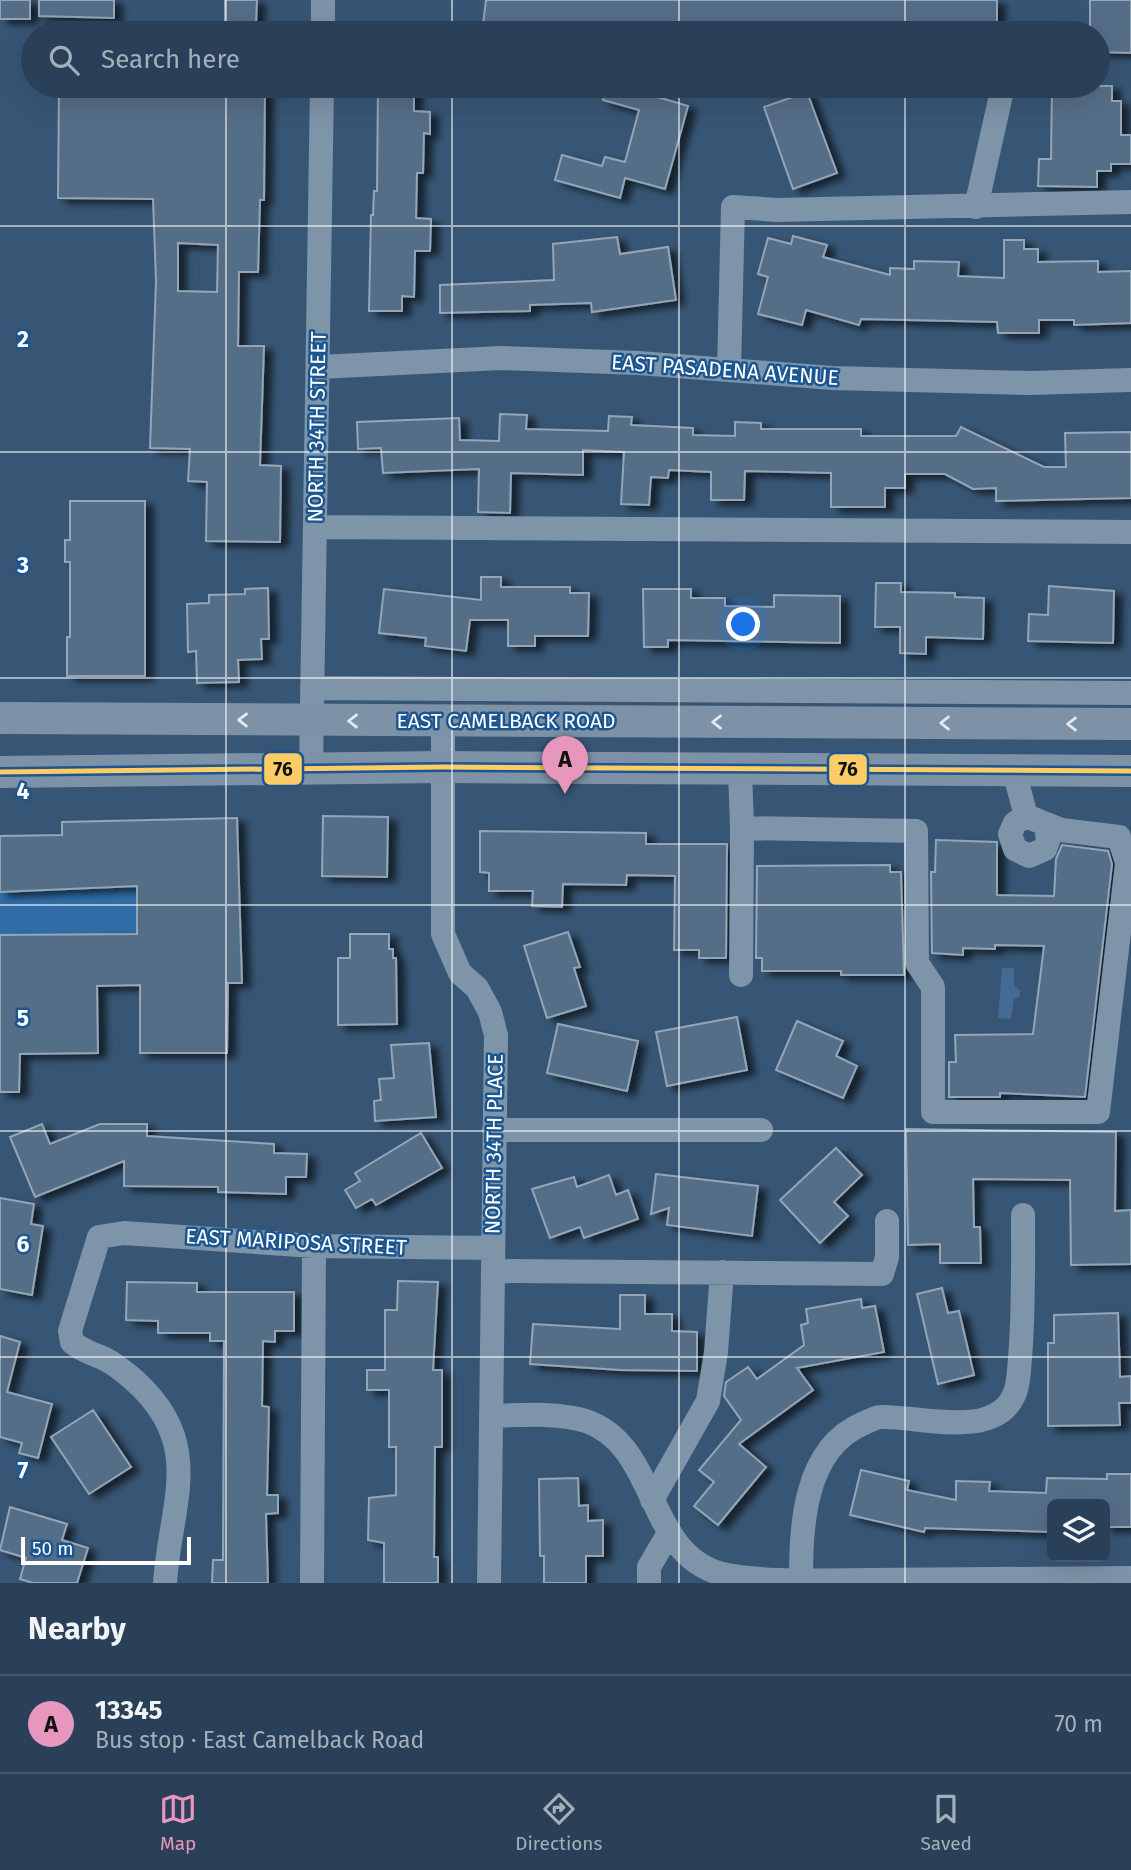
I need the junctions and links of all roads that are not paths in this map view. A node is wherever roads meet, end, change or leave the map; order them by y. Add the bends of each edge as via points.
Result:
1 (323, 0) edge
2 (323, 21) edge
3 (322, 98) edge
4 (1000, 98) edge
5 (1131, 202) edge
6 (976, 206) junction
7 (319, 367) junction
8 (729, 370) junction
9 (1131, 380) edge
10 (316, 527) junction
11 (1131, 532) edge
12 (312, 688) junction
13 (1131, 694) edge
14 (1013, 708) junction
15 (0, 718) edge
16 (312, 720) junction
17 (443, 720) junction
18 (1131, 724) edge
19 (442, 767) junction
20 (311, 769) junction
21 (740, 769) junction
22 (1014, 771) junction
23 (1131, 771) edge
24 (0, 772) edge
25 (741, 819) junction
26 (741, 975) dead end
27 (494, 1130) junction
28 (761, 1130) dead end
29 (1023, 1214) dead end
30 (887, 1221) dead end
31 (314, 1246) junction
32 (493, 1260) junction
33 (722, 1272) junction
34 (491, 1416) junction
35 (652, 1500) junction
36 (669, 1533) junction
37 (1131, 1578) edge
38 (801, 1581) edge
39 (165, 1583) edge
40 (312, 1583) edge
41 (489, 1583) edge
42 (649, 1583) edge

1 - 2 street
3 - 7 street, NORTH 34TH STREET
4 - 6 street
5 - 6 street
6 - 8 street via 733,207
7 - 8 street, EAST PASADENA AVENUE via 500,358
7 - 10 street, NORTH 34TH STREET
8 - 9 street, EAST PASADENA AVENUE via 934,381
10 - 11 street
10 - 12 street, NORTH 34TH STREET
12 - 14 street, EAST CAMELBACK ROAD
12 - 16 street, NORTH 34TH STREET
13 - 14 street, EAST CAMELBACK ROAD
14 -> 17 main road, EAST CAMELBACK ROAD
18 -> 14 main road, EAST CAMELBACK ROAD
14 - 22 main road
16 -> 15 main road, EAST CAMELBACK ROAD
17 -> 16 main road, EAST CAMELBACK ROAD
16 - 20 street, NORTH 34TH STREET
17 - 19 street, NORTH 34TH PLACE
19 - 20 main road
19 - 21 main road
19 - 27 street, NORTH 34TH PLACE via 443,934 460,973 477,988 490,1012 496,1035
20 - 24 main road
21 - 22 main road
21 - 25 street
22 - 23 main road
22 - 25 street via 1036,821 1119,837 1126,863 1098,1112 933,1112 933,987 917,963 916,831
25 - 26 street
27 - 28 street
27 - 32 street, NORTH 34TH PLACE
29 - 38 street via 1023,1324 1015,1394 1002,1413 981,1420 879,1417 845,1431 818,1470 806,1500 800,1532
30 - 33 street, EAST MARIPOSA STREET via 882,1274
31 - 32 street, EAST MARIPOSA STREET
31 - 39 street, EAST MARIPOSA STREET via 170,1234 99,1237 70,1331 72,1342 135,1382 158,1406 172,1434 180,1457 179,1488
31 - 40 street
32 - 33 street, EAST MARIPOSA STREET
32 - 34 street, NORTH 34TH PLACE
33 - 35 street via 708,1401
34 - 35 street via 576,1420 614,1436 633,1459
34 - 41 street, NORTH 34TH PLACE
35 - 36 street
36 - 38 street via 696,1562 722,1574
36 - 42 street via 649,1567
37 - 38 street

